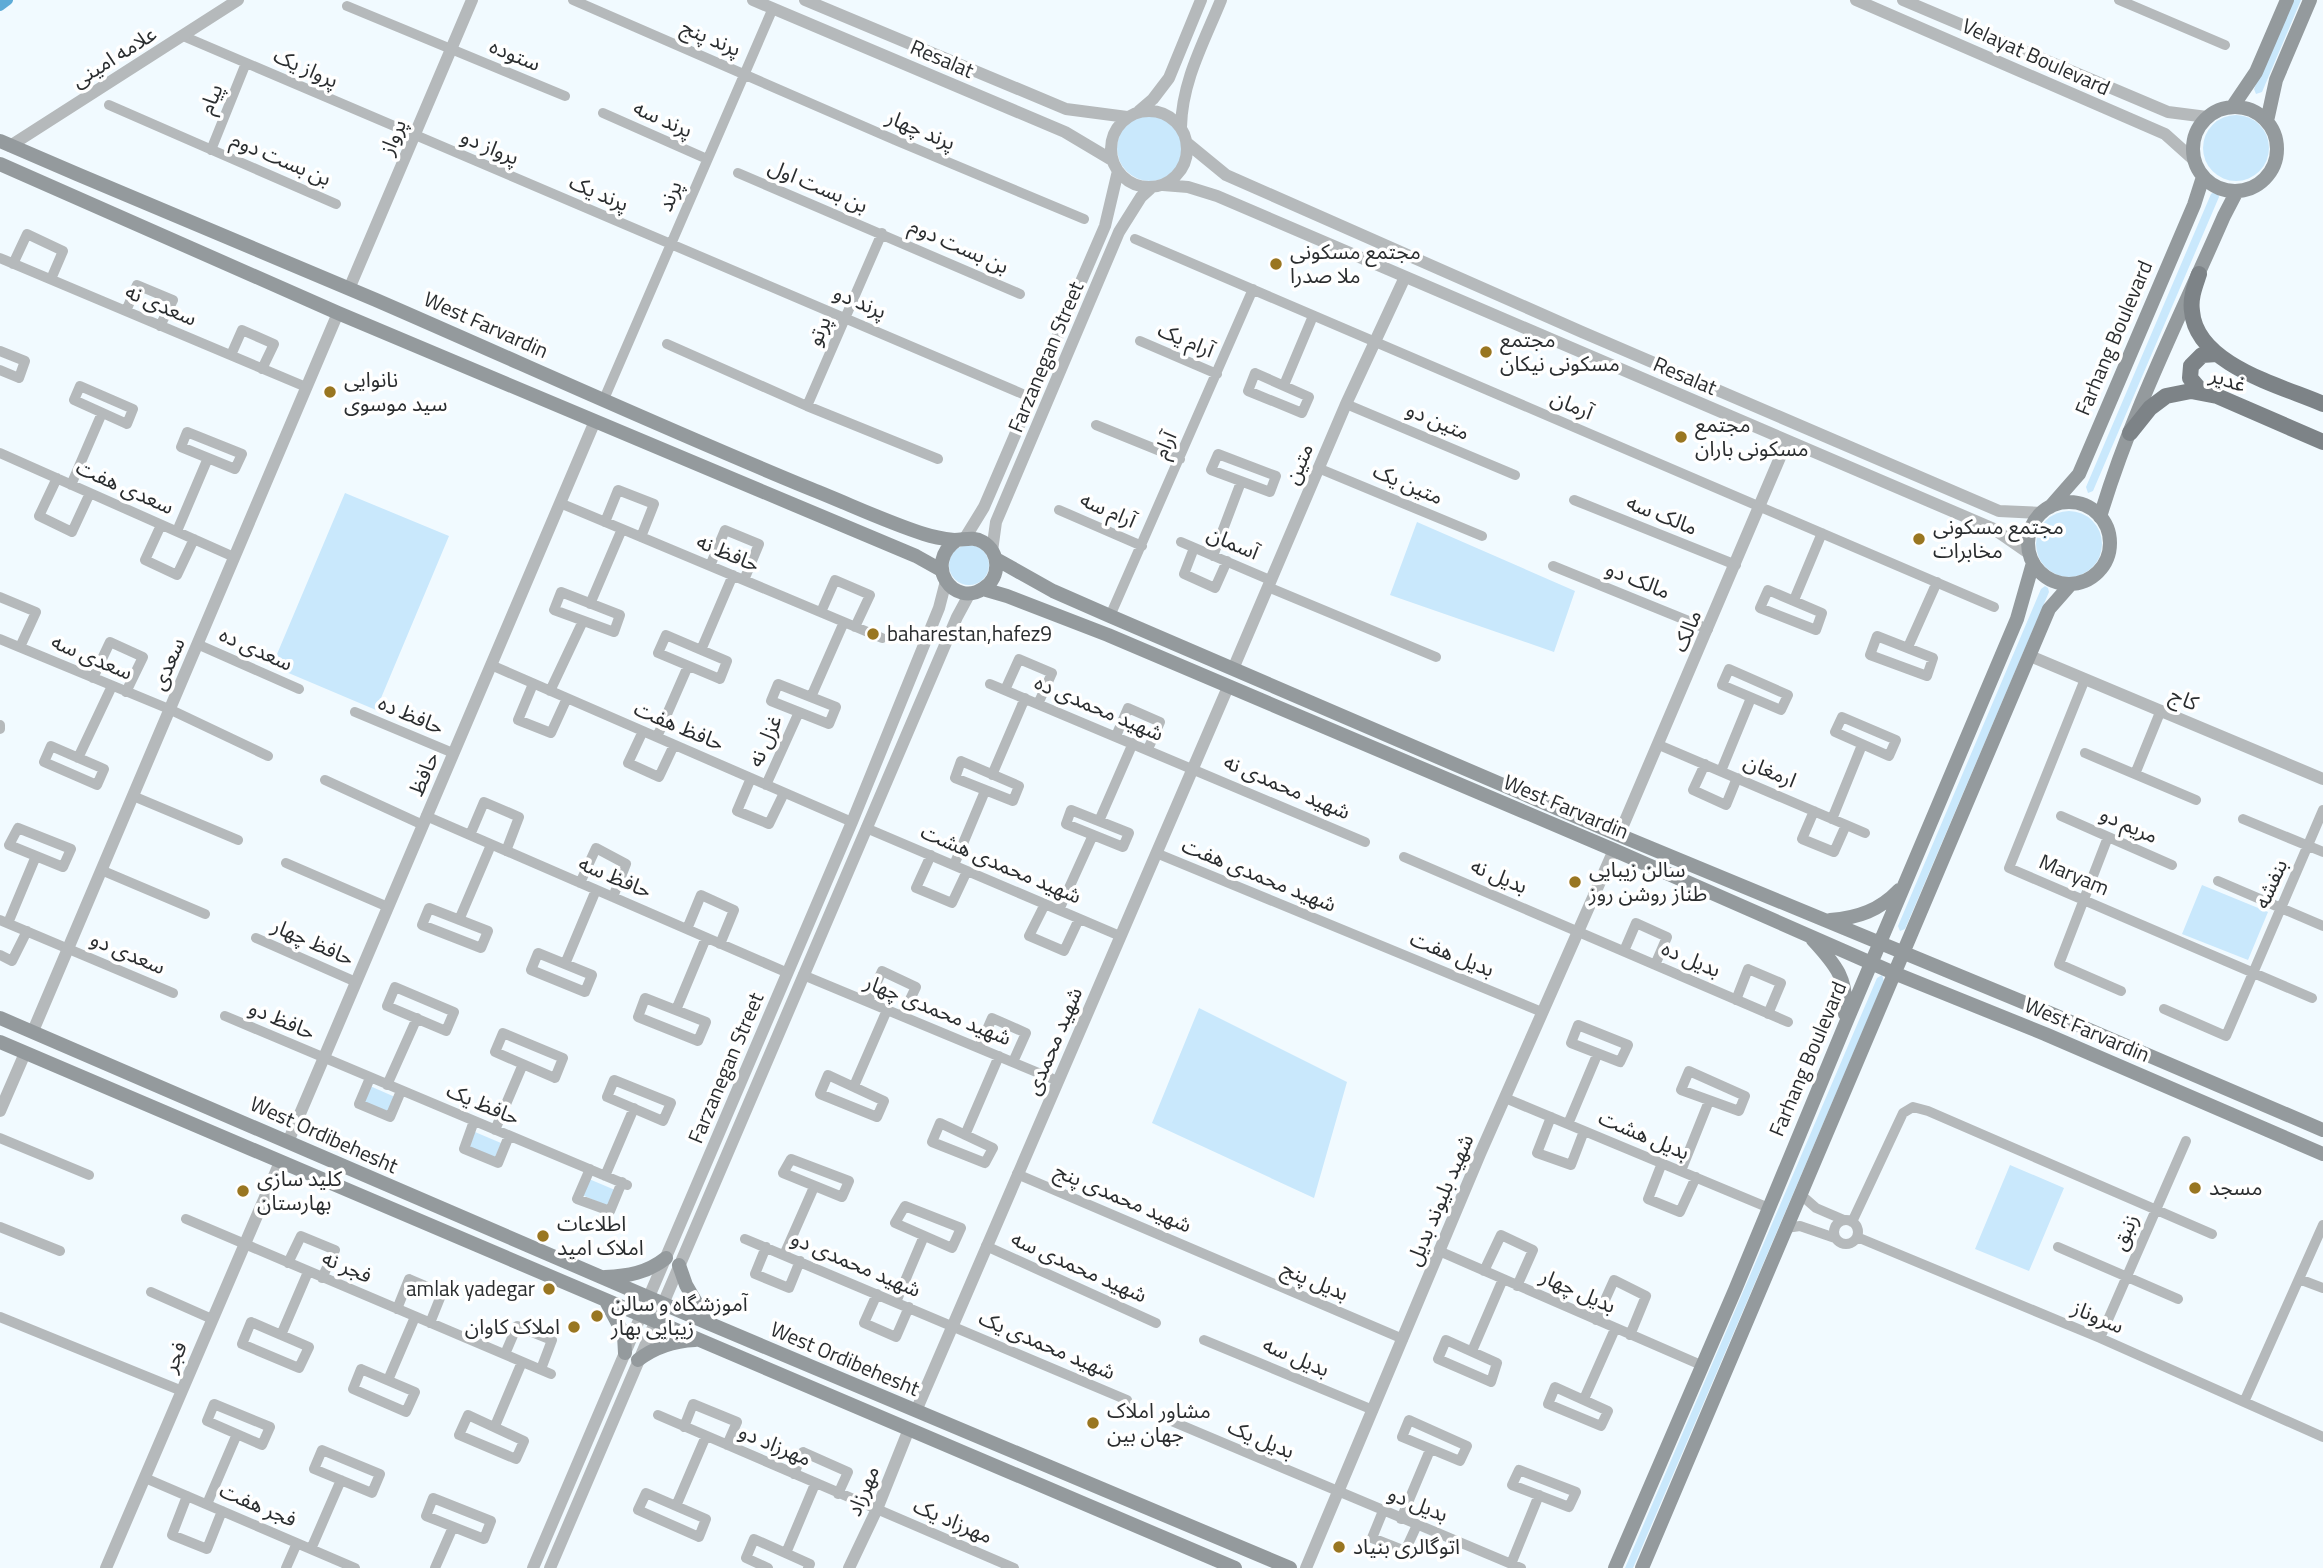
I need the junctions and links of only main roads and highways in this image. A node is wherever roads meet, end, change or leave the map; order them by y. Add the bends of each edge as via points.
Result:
1 (2287, 0) edge
2 (2310, 0) edge
3 (2233, 106) junction
4 (2267, 121) junction
5 (5, 144) edge
6 (0, 164) edge
7 (2203, 177) junction
8 (2237, 191) junction
9 (2199, 274) junction
10 (2217, 354) junction
11 (2201, 391) junction
12 (2323, 404) edge
13 (2130, 433) junction
14 (2323, 442) edge
15 (2046, 510) junction
16 (2100, 517) junction
17 (961, 539) junction
18 (994, 555) junction
19 (2031, 558) junction
20 (944, 576) junction
21 (2071, 584) junction
22 (976, 591) junction
23 (1905, 884) junction
24 (1827, 921) junction
25 (1807, 934) junction
26 (1880, 943) junction
27 (1902, 953) junction
28 (1871, 962) junction
29 (1894, 973) junction
30 (2052, 1013) junction
31 (0, 1018) edge
32 (1844, 1025) junction
33 (2045, 1034) junction
34 (0, 1042) edge
35 (2323, 1130) edge
36 (2323, 1154) edge
37 (602, 1277) junction
38 (605, 1300) junction
39 (708, 1324) junction
40 (699, 1340) junction
41 (1109, 1492) junction
42 (1102, 1511) junction
43 (1235, 1568) edge
44 (1290, 1568) edge
45 (1615, 1568) edge
46 (1642, 1568) edge

1 - 3 main road via 2256,72
2 - 4 main road via 2276,80
3 - 4 main road via 2252,110
3 - 7 main road via 2215,111 2196,132 2194,160
4 - 8 main road via 2278,147 2275,165 2264,181
5 - 17 main road, West Farvardin via 793,481 925,535
6 - 20 main road via 338,313 916,556
7 - 8 main road via 2219,188
7 - 15 main road, Farhang Boulevard via 2079,474
8 - 9 main road
9 - 10 main road, غدیر via 2192,314 2198,332
9 - 13 main road
10 - 11 main road via 2202,355 2191,366 2190,379
10 - 12 main road, غدیر via 2231,365
11 - 13 main road, غدیر via 2166,396
11 - 14 main road, غدیر
13 - 16 main road
15 - 16 main road via 2077,503
15 - 19 main road via 2029,536
16 - 21 main road via 2109,533 2107,559 2089,579
17 - 18 main road via 981,540
17 - 20 main road via 944,553
18 - 22 main road via 994,576
18 - 24 main road, West Farvardin via 1053,591
19 - 21 main road via 2045,576
19 - 23 main road, Farhang Boulevard via 2017,619
20 - 22 main road via 961,592
21 - 27 main road via 2049,609
22 - 25 main road, West Farvardin via 1007,596 1108,635
23 - 24 main road via 1868,913
23 - 26 main road, Farhang Boulevard
24 - 26 main road, West Farvardin
25 - 28 main road, West Farvardin
25 - 32 main road via 1828,957 1847,993
26 - 27 main road, West Farvardin
26 - 28 main road, Farhang Boulevard
27 - 29 main road
27 - 30 main road, West Farvardin
28 - 29 main road, West Farvardin
28 - 32 main road, Farhang Boulevard
29 - 33 main road, West Farvardin
29 - 46 main road
30 - 33 main road
30 - 35 main road, West Farvardin
31 - 37 main road, West Ordibehesht
32 - 45 main road, Farhang Boulevard
33 - 36 main road, West Farvardin
34 - 38 main road, West Ordibehesht
37 - 39 main road, West Ordibehesht
37 - 39 main road via 630,1275 673,1262
38 - 40 main road, West Ordibehesht
38 - 40 main road via 618,1319 632,1357 682,1340
39 - 41 main road, West Ordibehesht
40 - 42 main road, West Ordibehesht
41 - 42 main road
41 - 44 main road, West Ordibehesht
42 - 43 main road, West Ordibehesht

